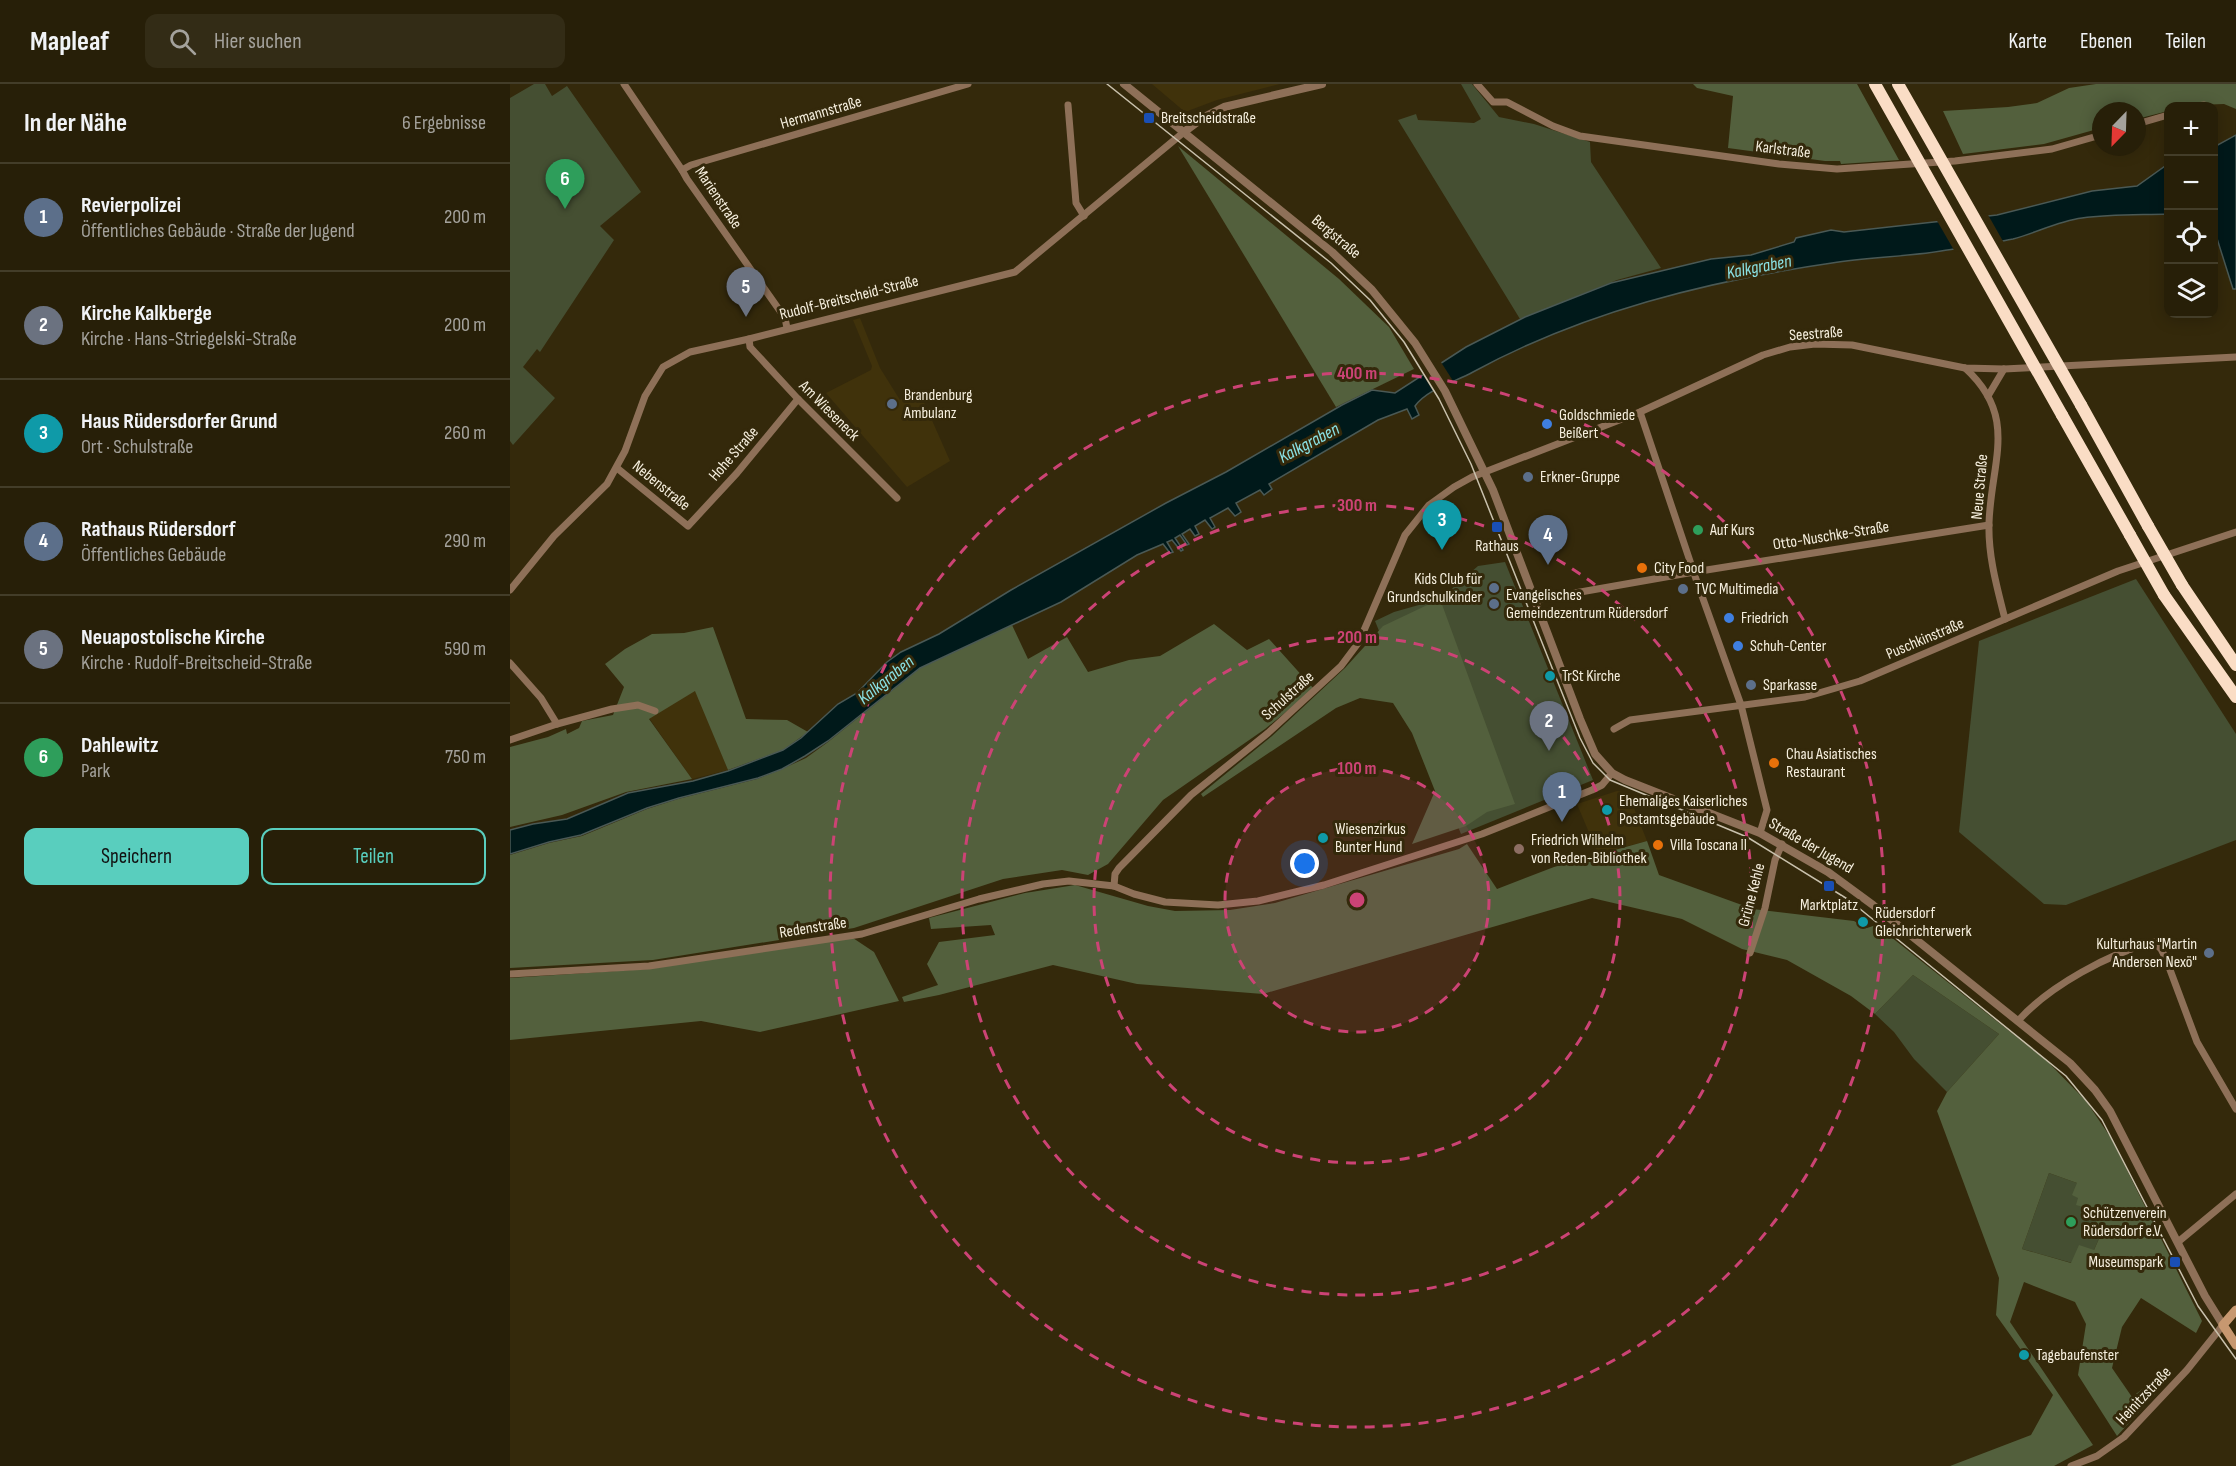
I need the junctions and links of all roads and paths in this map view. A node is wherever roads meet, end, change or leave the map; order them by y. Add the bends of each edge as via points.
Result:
1 (624, 84) edge
2 (968, 84) edge
3 (1124, 84) edge
4 (1322, 84) edge
5 (1477, 84) edge
6 (1875, 84) edge
7 (1898, 84) edge
8 (1068, 105) dead end
9 (2164, 116) edge
10 (2146, 121) edge
11 (1184, 132) junction
12 (2092, 138) edge
13 (682, 170) junction
14 (1084, 216) junction
15 (787, 328) junction
16 (749, 339) junction
17 (2236, 357) edge
18 (1965, 368) junction
19 (2004, 369) junction
20 (1989, 396) junction
21 (798, 399) junction
22 (1640, 412) junction
23 (617, 468) junction
24 (1484, 472) junction
25 (897, 498) dead end
26 (1989, 525) junction
27 (688, 526) joint
28 (2236, 532) edge
29 (1694, 572) junction
30 (510, 590) edge
31 (1535, 600) junction
32 (2005, 619) junction
33 (510, 663) edge
34 (2236, 664) edge
35 (2236, 697) edge
36 (1742, 705) junction
37 (655, 711) dead end
38 (557, 724) junction
39 (1614, 729) dead end
40 (510, 740) edge
41 (1612, 773) junction
42 (1760, 833) junction
43 (1782, 844) junction
44 (1114, 886) junction
45 (1750, 953) dead end
46 (510, 975) edge
47 (2019, 1021) junction
48 (2236, 1110) edge
49 (2236, 1194) edge
50 (2178, 1242) junction
51 (2236, 1310) edge
52 (2223, 1325) junction
53 (2236, 1345) edge
54 (2071, 1466) edge

1 - 13 street, Marienstraße
2 - 13 street, Hermannstraße
3 - 11 street, Bergstraße
4 - 11 street, Rudolf-Breitscheid-Straße via 1224,107
5 - 12 street, Karlstraße via 1493,102 1507,102 1580,136 1837,169 1955,161 2052,149
6 - 35 highway, bridge via 2164,595
7 - 34 highway, bridge via 2182,585
8 - 14 street via 1076,203
9 - 10 street
11 - 14 street, Rudolf-Breitscheid-Straße
11 - 24 street, Bergstraße via 1332,252 1372,290 1426,359
13 - 15 street, Marienstraße via 785,318
14 - 15 street, Rudolf-Breitscheid-Straße via 1015,272
15 - 16 street, Rudolf-Breitscheid-Straße
16 - 21 street, Am Wieseneck via 750,347
16 - 23 street, Rudolf-Breitscheid-Straße via 690,352 663,367 645,396
17 - 19 street, Seestraße
18 - 19 street, Seestraße
18 - 20 street, Neue Straße
18 - 22 street, Seestraße via 1852,345 1790,347 1763,355
19 - 20 street
20 - 26 street, Neue Straße via 1999,430
21 - 25 street, Am Wieseneck
21 - 27 street, Hohe Straße
22 - 24 street, Schulstraße
22 - 29 street
23 - 27 street, Nebenstraße
23 - 30 street, Rudolf-Breitscheid-Straße via 536,555
24 - 31 street, Bergstraße
24 - 44 street, Schulstraße via 1429,505 1405,534 1359,642 1341,666 1268,733 1191,795 1119,868
26 - 29 street, Otto-Nuschke-Straße
26 - 32 street, Neue Straße via 1994,576
28 - 32 street, Puschkinstraße via 2118,571
29 - 31 street, Otto-Nuschke-Straße
29 - 36 street
31 - 41 street, Bergstraße via 1595,754
32 - 36 street, Puschkinstraße via 1860,681 1804,697
33 - 38 street via 541,698
36 - 39 street, Puschkinstraße via 1630,720
36 - 42 street via 1767,810
37 - 38 street via 638,705
38 - 40 street
41 - 42 street, Straße der Jugend
41 - 44 street via 1592,790 1482,834 1324,885 1258,901 1165,902
42 - 43 street, Straße der Jugend
43 - 45 street, Grüne Kehle
43 - 47 street, Straße der Jugend via 1851,887
44 - 46 street, Redenstraße via 1083,881 1043,884 862,934 683,962
47 - 48 street via 2060,986 2104,961 2154,942 2166,959 2207,1061
47 - 50 street, Straße der Jugend via 2095,1089 2127,1141
49 - 50 street
50 - 52 street, Straße der Jugend
51 - 52 main road
52 - 53 main road, Straße der Jugend
52 - 54 street, Heinitzstraße via 2124,1437 2097,1456

